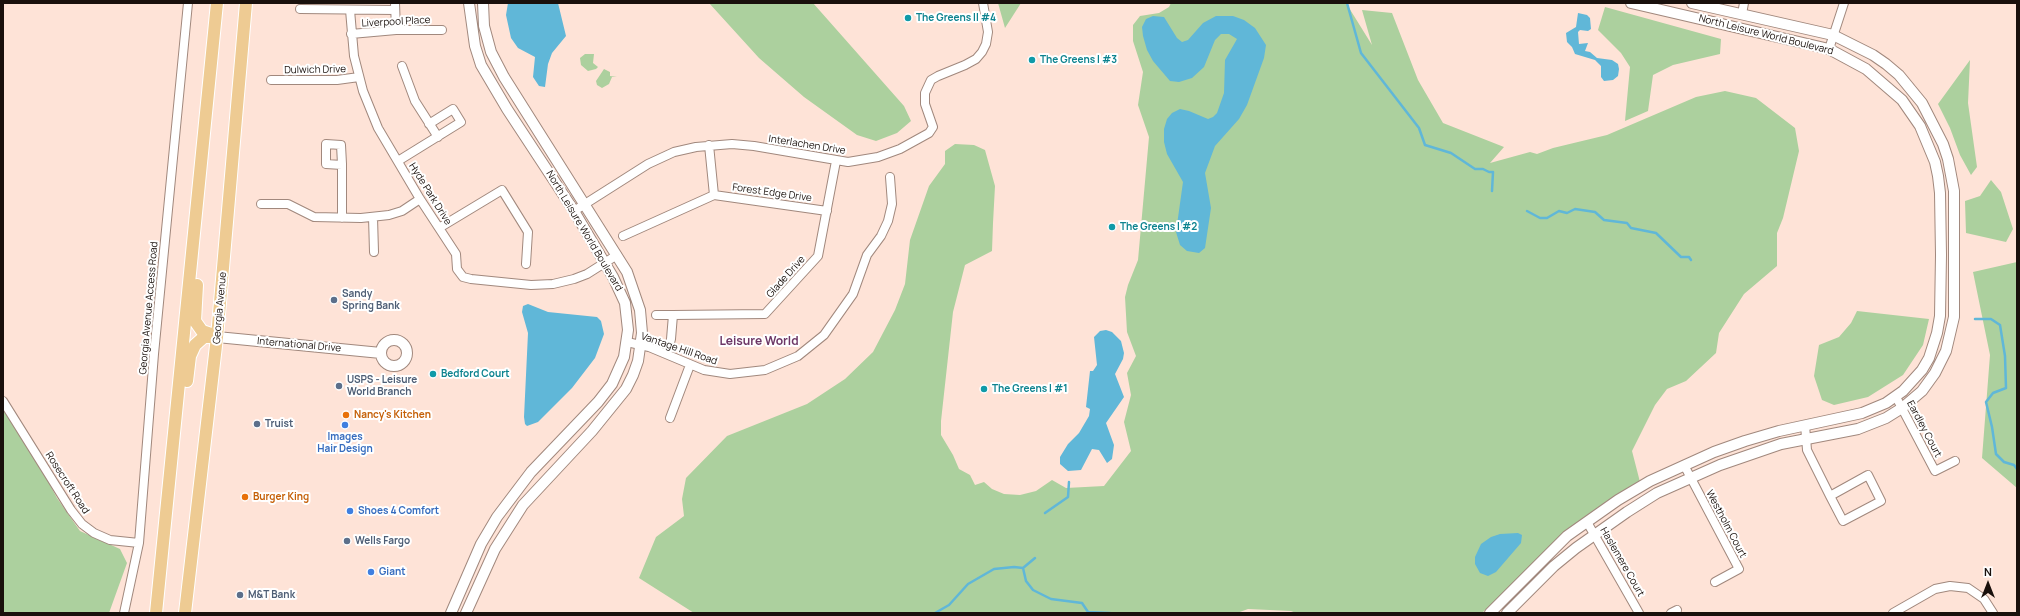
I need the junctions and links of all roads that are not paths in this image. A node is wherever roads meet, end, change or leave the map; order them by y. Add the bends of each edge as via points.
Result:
1 (188, 3) edge
2 (217, 3) edge
3 (246, 3) edge
4 (469, 3) edge
5 (482, 3) edge
6 (983, 3) edge
7 (1631, 3) edge
8 (1692, 3) edge
9 (1744, 3) edge
10 (1844, 3) edge
11 (395, 6) edge
12 (300, 9) dead end
13 (350, 10) junction
14 (1742, 14) junction
15 (396, 30) junction
16 (442, 30) dead end
17 (351, 34) junction
18 (1833, 35) junction
19 (1829, 49) junction
20 (402, 66) dead end
21 (359, 77) junction
22 (271, 80) dead end
23 (430, 124) junction
24 (438, 137) junction
25 (709, 145) junction
26 (398, 161) junction
27 (836, 161) junction
28 (342, 165) dead end
29 (890, 177) dead end
30 (714, 195) junction
31 (420, 199) junction
32 (261, 204) dead end
33 (583, 204) junction
34 (574, 210) junction
35 (827, 211) junction
36 (197, 215) junction
37 (373, 217) junction
38 (342, 218) junction
39 (438, 228) junction
40 (623, 236) dead end
41 (374, 252) dead end
42 (617, 255) junction
43 (604, 263) junction
44 (526, 264) dead end
45 (656, 315) dead end
46 (673, 315) junction
47 (218, 337) junction
48 (627, 342) junction
49 (641, 345) junction
50 (381, 353) dead end
51 (667, 354) junction
52 (690, 365) junction
53 (1896, 397) junction
54 (3, 401) edge
55 (1902, 408) junction
56 (670, 418) dead end
57 (1805, 425) junction
58 (1806, 439) junction
59 (1955, 461) dead end
60 (1684, 465) junction
61 (1691, 478) junction
62 (1830, 496) junction
63 (166, 511) junction
64 (1587, 522) junction
65 (1594, 534) junction
66 (138, 543) junction
67 (1715, 582) dead end
68 (188, 584) junction
69 (1496, 610) edge
70 (124, 613) edge
71 (156, 613) edge
72 (185, 613) edge
73 (191, 613) edge
74 (451, 613) edge
75 (466, 613) edge
76 (1507, 613) edge
77 (1639, 613) edge
78 (1893, 613) edge
79 (1993, 613) edge

1 - 66 street, Georgia Avenue Access Road
2 - 36 main road
3 - 47 main road, Georgia Avenue
4 - 34 street, North Leisure World Boulevard via 472,33 481,65
5 - 33 street, North Leisure World Boulevard via 484,26 491,52
6 - 27 street, Interlachen Drive via 988,32 982,52 976,59 938,76 928,85 925,104 933,127 929,133 900,149 878,157
7 - 19 street, North Leisure World Boulevard
8 - 14 street, North Leisure World Boulevard
9 - 14 street
10 - 18 street
11 - 13 street
11 - 15 street
12 - 13 street, Liverpool Place
13 - 17 street, Hyde Park Drive
14 - 18 street, North Leisure World Boulevard
15 - 16 street, Liverpool Place
15 - 17 street, Liverpool Place
17 - 21 street, Hyde Park Drive
18 - 19 street
18 - 55 street, North Leisure World Boulevard via 1873,56 1899,75 1912,89 1937,129 1951,174 1955,287 1952,329 1946,351 1935,373 1922,391
19 - 53 street, North Leisure World Boulevard via 1866,69 1902,100 1920,126 1938,176 1941,214 1938,328 1933,348 1922,370
20 - 23 street via 415,101
21 - 22 street, Dulwich Drive via 337,80
21 - 26 street, Hyde Park Drive via 378,128
23 - 24 street
23 - 24 street via 453,109 461,122
24 - 26 street
25 - 27 street, Interlachen Drive via 754,146
25 - 30 street
25 - 33 street, Interlachen Drive via 674,152 656,160
26 - 31 street, Hyde Park Drive
27 - 35 street, Glade Drive
28 - 38 street
29 - 52 street, Vantage Hill Road via 892,204 888,221 867,255 853,294 824,335 798,356 765,370 730,374
30 - 35 street, Forest Edge Drive
30 - 40 street
31 - 37 street via 402,211
31 - 39 street, Hyde Park Drive
32 - 38 street via 288,204 314,217
33 - 34 street, Interlachen Drive
33 - 42 street, North Leisure World Boulevard
34 - 43 street, North Leisure World Boulevard
35 - 46 street, Glade Drive via 818,256 765,314
36 - 47 main road via 200,252 195,321 202,331
36 - 63 main road
37 - 38 street
37 - 41 street
39 - 43 street, Hyde Park Drive via 456,254 459,273 471,280 531,285 553,284 574,280
39 - 44 street via 502,190 528,232
42 - 43 street, Hyde Park Drive
42 - 49 street, North Leisure World Boulevard via 627,272 637,300 641,320
43 - 48 street, North Leisure World Boulevard via 614,276 625,303
45 - 46 street, Glade Drive
46 - 51 street
47 - 50 street, International Drive
47 - 63 main road via 202,338 192,350
47 - 68 main road, Georgia Avenue
48 - 49 street, Vantage Hill Road
48 - 74 street, North Leisure World Boulevard via 612,384 531,472 497,517 481,544
49 - 51 street, Vantage Hill Road
49 - 75 street, North Leisure World Boulevard via 633,375 626,389 592,431 523,505 495,549
51 - 52 street, Vantage Hill Road
52 - 56 street
53 - 55 street, Eardley Court
53 - 57 street via 1862,413
54 - 66 street, Rosecroft Road via 82,524 110,540
55 - 58 street, North Leisure World Boulevard via 1863,427
55 - 59 street, Eardley Court via 1935,471
57 - 58 street
57 - 60 street via 1745,441
58 - 61 street, North Leisure World Boulevard via 1750,454
58 - 62 street via 1807,450
60 - 61 street, Westholm Court
60 - 64 street via 1650,481
61 - 65 street, North Leisure World Boulevard via 1657,493
61 - 67 street, Westholm Court via 1739,569
62 - 62 street via 1868,475 1881,501 1843,521
63 - 71 main road
64 - 65 street, Haslemere Court
64 - 69 street via 1544,556
65 - 76 street, North Leisure World Boulevard via 1554,566
65 - 77 street, Haslemere Court
66 - 70 street, Georgia Avenue Access Road
68 - 72 main road, Georgia Avenue
68 - 73 main road
78 - 79 street via 1935,589 1950,586 1968,588 1984,599

